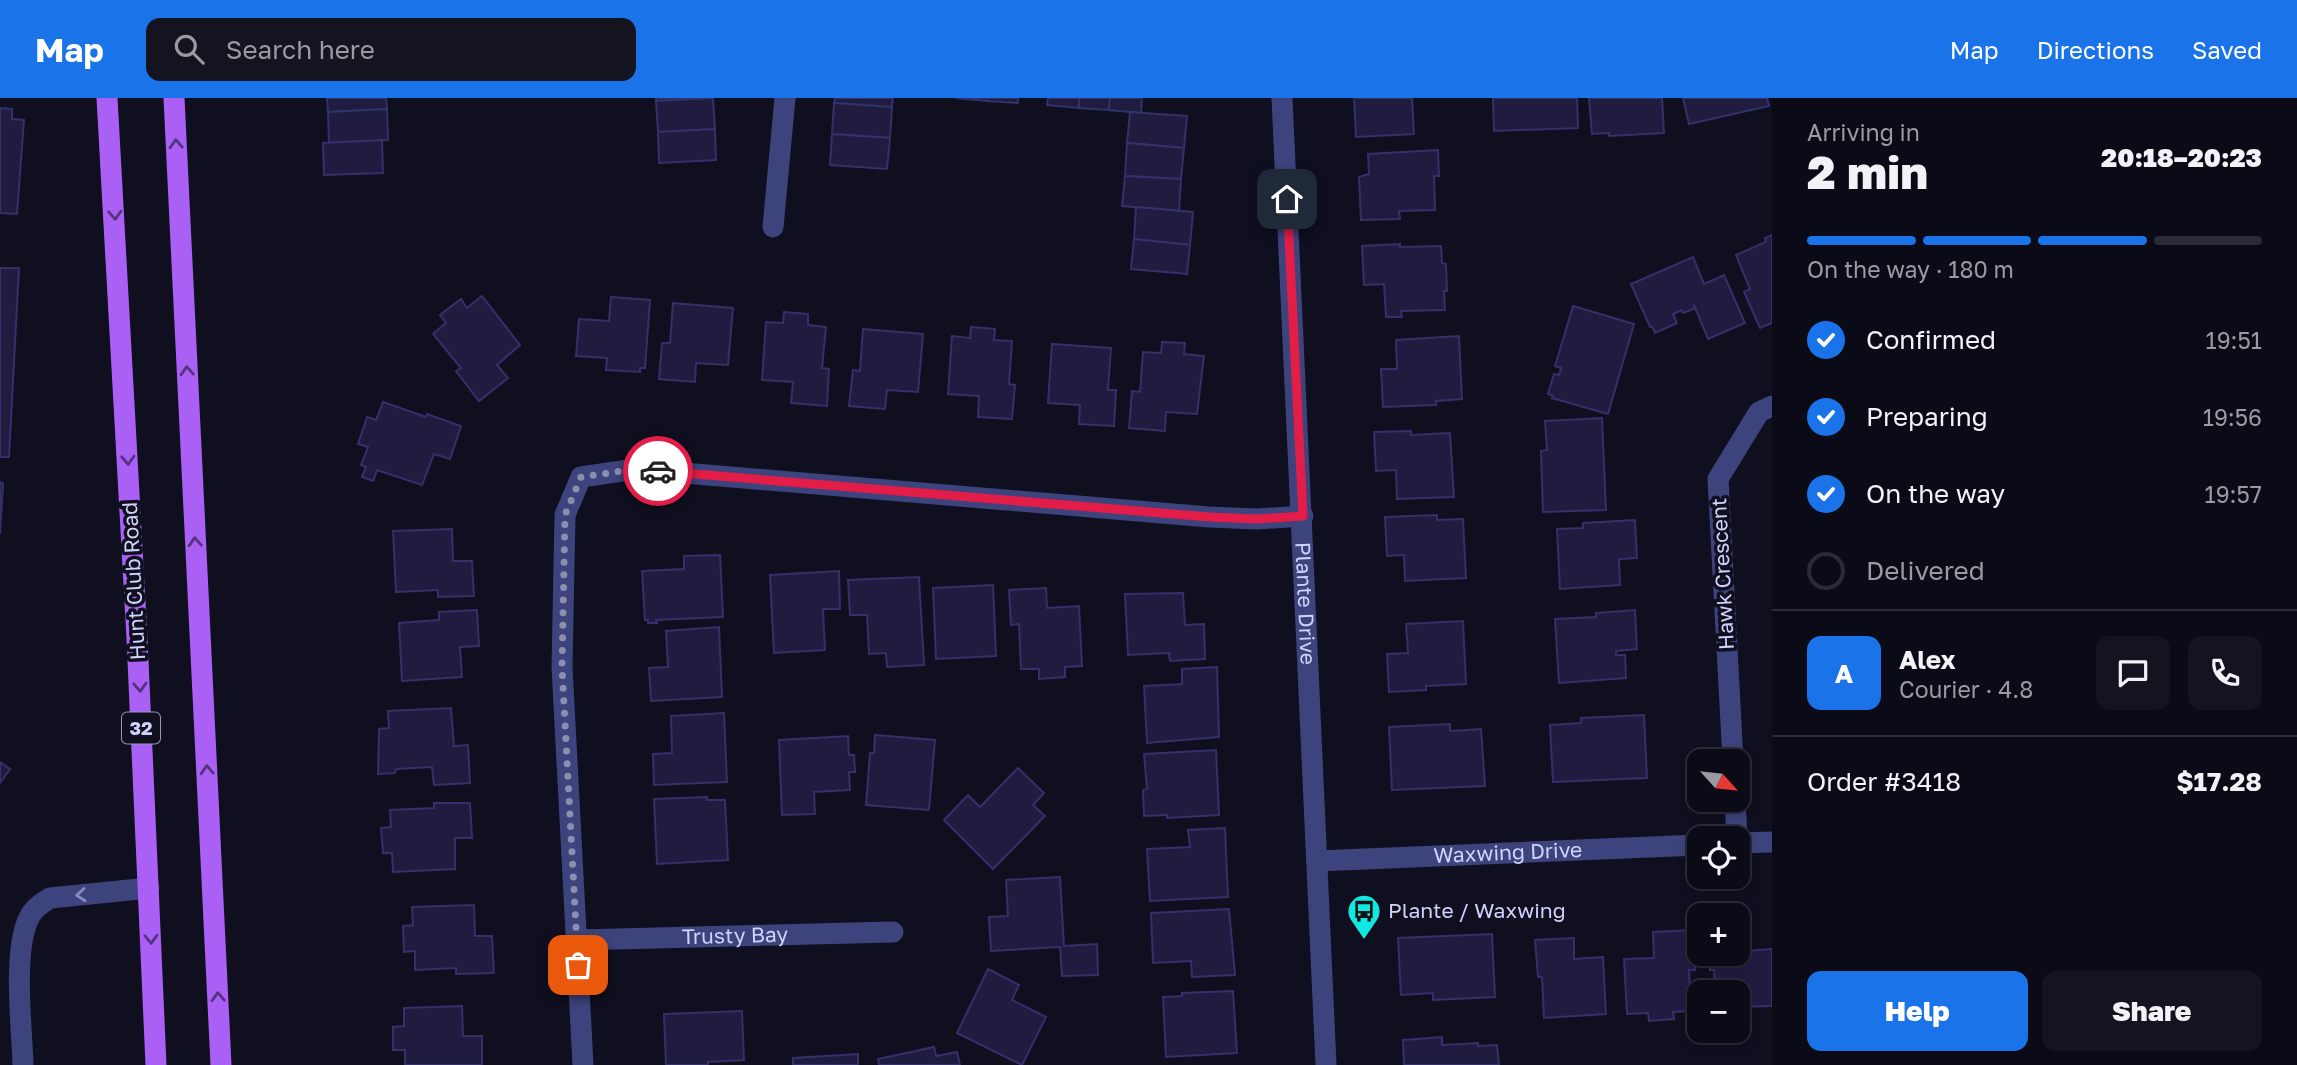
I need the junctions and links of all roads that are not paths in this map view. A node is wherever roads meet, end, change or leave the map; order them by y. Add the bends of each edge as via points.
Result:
1 (107, 98) edge
2 (174, 98) edge
3 (785, 98) edge
4 (1282, 98) edge
5 (774, 227) dead end
6 (1772, 406) edge
7 (1303, 516) junction
8 (1732, 749) edge
9 (1750, 841) edge
10 (1772, 842) edge
11 (1687, 846) edge
12 (1317, 861) junction
13 (149, 888) junction
14 (893, 932) dead end
15 (577, 940) junction
16 (23, 1065) edge
17 (156, 1065) edge
18 (221, 1065) edge
19 (583, 1065) edge
20 (1326, 1065) edge

1 -> 13 main road, Hunt Club Road / 32
18 -> 2 main road
3 - 5 street
4 - 7 street, Plante Drive
6 - 8 street, Hawk Crescent via 1759,412 1718,479
7 - 12 street, Plante Drive
7 - 15 street via 1209,517 636,469 581,477 565,515 562,667
9 - 10 street
11 - 12 street, Waxwing Drive
12 - 20 street, Plante Drive
13 -> 16 street via 50,898 30,914 20,958
13 -> 17 main road, Hunt Club Road / 32
14 - 15 street, Trusty Bay
15 - 19 street

